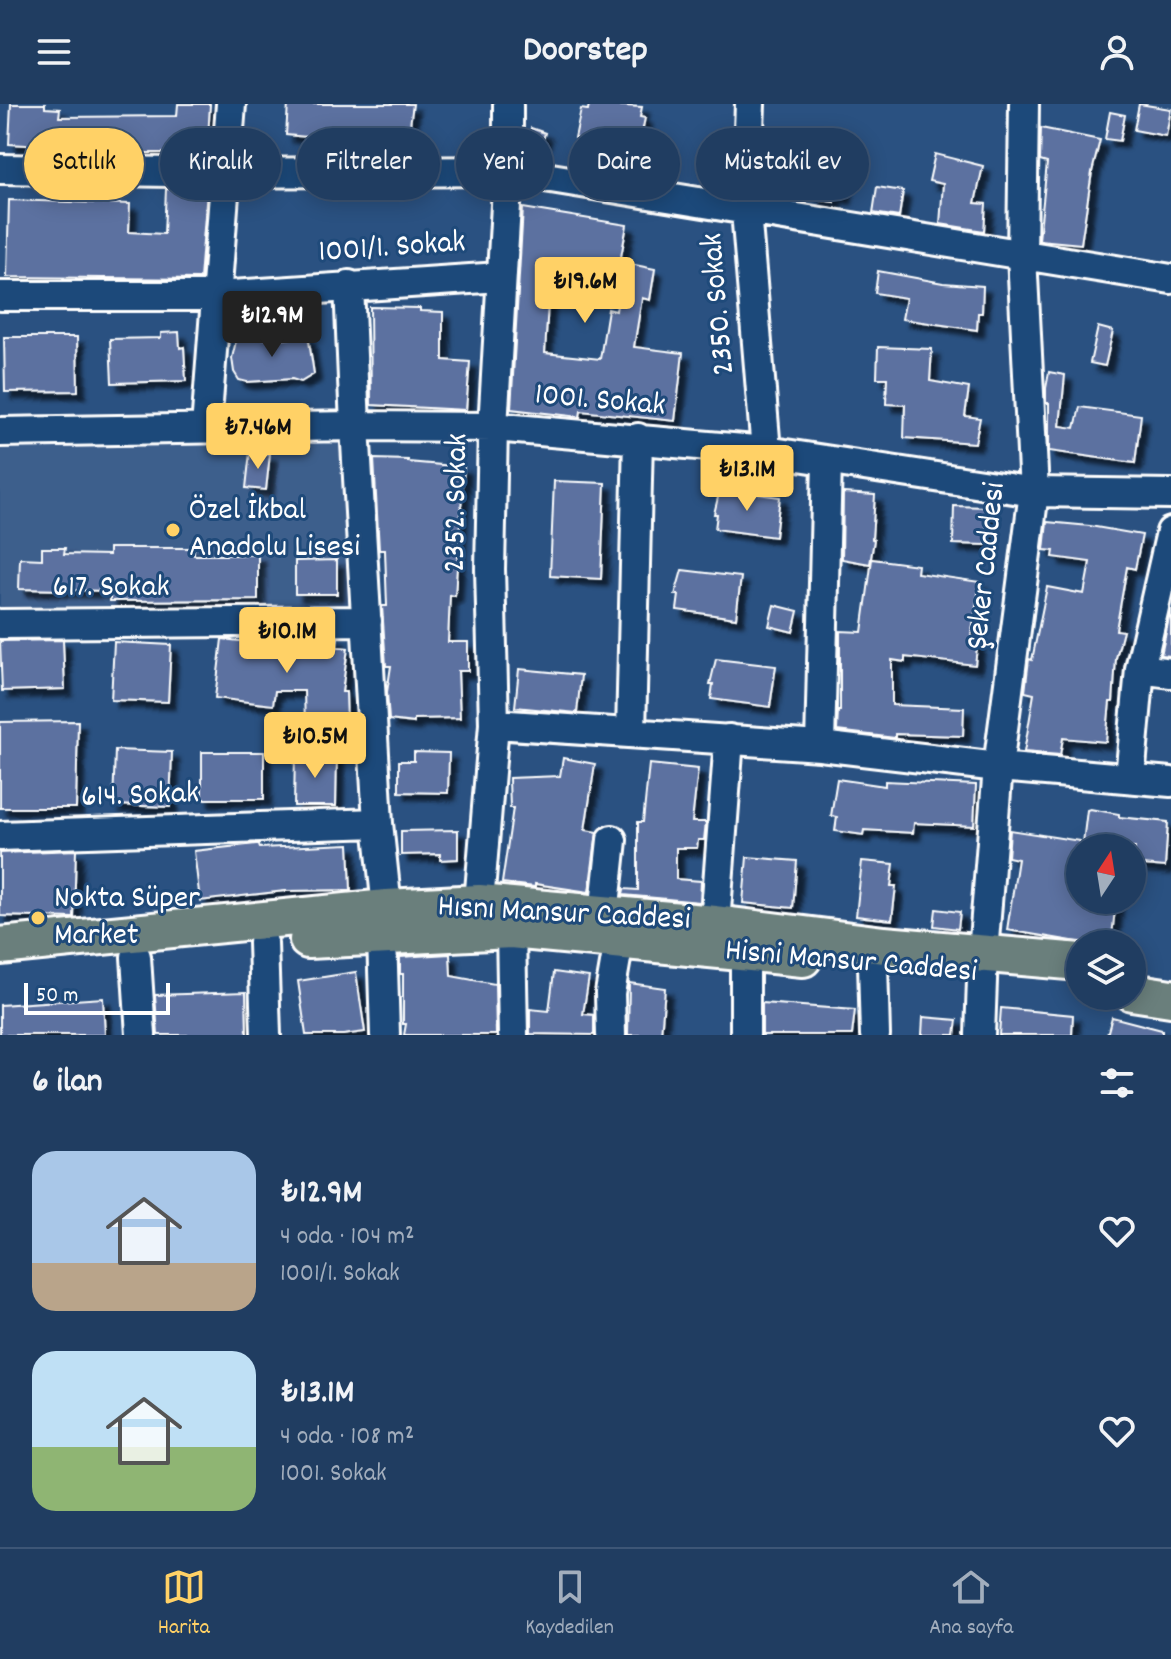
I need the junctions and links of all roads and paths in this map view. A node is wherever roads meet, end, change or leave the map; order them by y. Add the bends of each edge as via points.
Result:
1 (231, 104) edge
2 (508, 104) edge
3 (750, 104) edge
4 (1024, 104) edge
5 (230, 128) edge
6 (508, 128) edge
7 (0, 169) edge
8 (456, 171) edge
9 (160, 172) edge
10 (281, 173) edge
11 (553, 179) edge
12 (225, 200) edge
13 (506, 200) edge
14 (746, 211) junction
15 (1022, 256) junction
16 (500, 277) junction
17 (1171, 279) edge
18 (349, 285) junction
19 (0, 296) edge
20 (216, 296) junction
21 (355, 426) junction
22 (493, 427) junction
23 (206, 428) junction
24 (0, 432) edge
25 (638, 438) junction
26 (766, 451) junction
27 (827, 461) junction
28 (1034, 492) junction
29 (1171, 494) edge
30 (1171, 532) edge
31 (367, 621) junction
32 (0, 624) edge
33 (1140, 669) junction
34 (1171, 673) edge
35 (494, 724) junction
36 (631, 733) junction
37 (729, 739) junction
38 (820, 746) junction
39 (998, 767) junction
40 (1130, 778) junction
41 (1171, 782) edge
42 (378, 823) junction
43 (0, 836) edge
44 (612, 840) dead end
45 (479, 903) junction
46 (384, 921) junction
47 (715, 924) junction
48 (611, 928) junction
49 (511, 930) junction
50 (263, 943) junction
51 (0, 946) edge
52 (745, 954) junction
53 (136, 957) junction
54 (1066, 962) edge
55 (873, 964) junction
56 (983, 964) junction
57 (0, 970) edge
58 (1146, 971) edge
59 (1171, 974) edge
60 (1066, 981) edge
61 (1146, 994) edge
62 (1171, 998) edge
63 (141, 1035) edge
64 (266, 1035) edge
65 (385, 1035) edge
66 (513, 1035) edge
67 (611, 1035) edge
68 (745, 1035) edge
69 (875, 1035) edge
70 (980, 1035) edge

1 - 5 street
2 - 6 street, 2352. Sokak
3 - 14 street, 2350. Sokak
4 - 15 street, Şeker Caddesi
7 - 9 street
8 - 10 street
11 - 14 street
12 - 20 street
13 - 16 street, 2352. Sokak
14 - 15 street
14 - 26 street, 2350. Sokak
15 - 17 street
15 - 28 street, Şeker Caddesi
16 - 18 street, 1001/1. Sokak
16 - 22 street, 2352. Sokak
18 - 20 street, 1001/1. Sokak
18 - 21 street
19 - 20 street, 1001/1. Sokak
20 - 23 street
21 - 22 street, 1001. Sokak
21 - 23 street, 1001. Sokak
21 - 31 street
22 - 25 street, 1001. Sokak
22 - 35 street, 2352. Sokak
23 - 24 street, 1001. Sokak
25 - 26 street, 1001. Sokak
25 - 36 street
26 - 27 street, 1001. Sokak
27 - 28 street, 1001. Sokak
27 - 38 street
28 - 29 street, 1001. Sokak
28 - 39 street, Şeker Caddesi
30 - 33 street
31 - 32 street, 617. Sokak
31 - 42 street
33 - 34 street
33 - 40 street
35 - 36 street
35 - 45 street, 2352. Sokak
36 - 37 street
37 - 38 street
37 - 47 street
38 - 39 street
39 - 40 street
39 - 56 street, Şeker Caddesi
40 - 41 street
42 - 43 street, 614. Sokak
42 - 46 street
44 - 48 street
45 - 46 main road, Hısnı Mansur Caddesi
45 - 48 main road, Hısnı Mansur Caddesi
46 - 49 main road, Hisni Mansur Caddesi
46 - 50 main road, Hisni Mansur Caddesi
46 - 51 main road, Hısnı Mansur Caddesi
46 - 65 street
47 - 48 main road, Hısnı Mansur Caddesi
47 - 56 main road, Hısnı Mansur Caddesi via 884,945
48 - 49 main road, Hisni Mansur Caddesi
48 - 52 main road, Hisni Mansur Caddesi
48 - 67 street
49 - 66 street
50 - 53 main road, Hisni Mansur Caddesi
50 - 64 street
52 - 55 main road, Hisni Mansur Caddesi
52 - 68 street
53 - 57 main road, Hisni Mansur Caddesi
53 - 63 street
54 - 56 main road, Hısnı Mansur Caddesi
55 - 56 main road, Hisni Mansur Caddesi
55 - 69 street
56 - 60 main road, Hisni Mansur Caddesi
56 - 70 street, Şeker Caddesi
58 - 59 main road
61 - 62 main road

